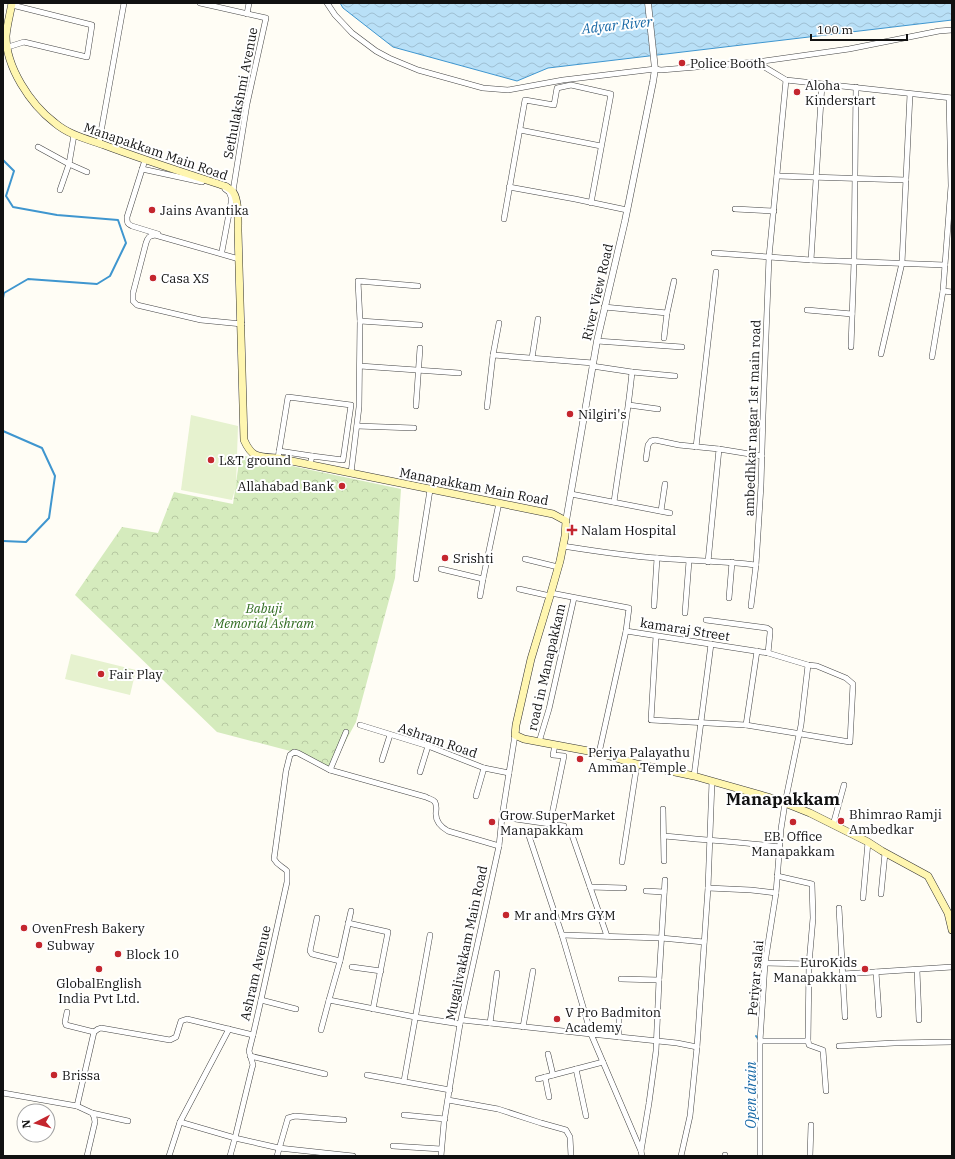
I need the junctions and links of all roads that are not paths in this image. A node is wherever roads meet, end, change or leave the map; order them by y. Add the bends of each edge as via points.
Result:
1 (124, 3) edge
2 (200, 3) edge
3 (249, 3) edge
4 (327, 3) edge
5 (648, 3) edge
6 (12, 4) edge
7 (247, 14) junction
8 (952, 30) edge
9 (8, 47) junction
10 (6, 57) edge
11 (756, 62) junction
12 (655, 70) junction
13 (786, 80) junction
14 (822, 84) junction
15 (856, 87) junction
16 (910, 94) junction
17 (950, 98) edge
18 (520, 130) junction
19 (74, 135) junction
20 (99, 143) junction
21 (601, 146) junction
22 (38, 147) dead end
23 (145, 160) junction
24 (69, 164) junction
25 (142, 169) junction
26 (87, 172) dead end
27 (777, 176) junction
28 (816, 177) junction
29 (855, 179) junction
30 (906, 180) junction
31 (951, 186) edge
32 (509, 187) junction
33 (60, 190) dead end
34 (233, 191) junction
35 (591, 203) junction
36 (735, 209) dead end
37 (627, 210) junction
38 (774, 210) junction
39 (504, 219) dead end
40 (222, 251) junction
41 (714, 253) dead end
42 (239, 257) junction
43 (769, 257) junction
44 (811, 260) junction
45 (854, 262) junction
46 (902, 263) junction
47 (945, 265) junction
48 (716, 272) dead end
49 (674, 281) dead end
50 (418, 286) dead end
51 (943, 291) junction
52 (952, 292) edge
53 (604, 307) junction
54 (807, 310) dead end
55 (667, 313) junction
56 (852, 314) junction
57 (538, 319) dead end
58 (360, 321) junction
59 (499, 323) dead end
60 (242, 324) junction
61 (420, 325) dead end
62 (664, 338) dead end
63 (597, 341) junction
64 (682, 347) dead end
65 (851, 347) dead end
66 (420, 348) dead end
67 (881, 354) dead end
68 (493, 355) junction
69 (932, 357) dead end
70 (532, 358) junction
71 (593, 365) junction
72 (360, 366) junction
73 (418, 371) junction
74 (632, 372) junction
75 (459, 373) dead end
76 (675, 376) dead end
77 (629, 405) junction
78 (416, 406) dead end
79 (487, 407) dead end
80 (658, 409) dead end
81 (357, 426) junction
82 (414, 428) dead end
83 (696, 447) junction
84 (719, 450) junction
85 (279, 455) junction
86 (312, 456) junction
87 (762, 456) junction
88 (646, 459) dead end
89 (310, 465) junction
90 (350, 473) junction
91 (665, 484) dead end
92 (430, 490) junction
93 (571, 494) junction
94 (614, 502) junction
95 (499, 503) junction
96 (661, 511) junction
97 (670, 513) dead end
98 (566, 521) junction
99 (563, 546) junction
100 (658, 558) junction
101 (525, 559) dead end
102 (689, 561) junction
103 (708, 562) junction
104 (732, 562) junction
105 (756, 565) junction
106 (558, 567) junction
107 (441, 569) dead end
108 (416, 579) dead end
109 (483, 579) junction
110 (519, 589) dead end
111 (551, 595) junction
112 (480, 596) dead end
113 (574, 598) junction
114 (729, 598) dead end
115 (654, 606) dead end
116 (751, 606) dead end
117 (685, 613) dead end
118 (706, 620) dead end
119 (626, 631) junction
120 (656, 636) junction
121 (711, 644) junction
122 (757, 651) junction
123 (768, 653) junction
124 (808, 665) junction
125 (700, 723) junction
126 (360, 725) dead end
127 (746, 725) junction
128 (346, 732) dead end
129 (799, 734) junction
130 (390, 735) junction
131 (515, 735) junction
132 (539, 742) junction
133 (556, 745) junction
134 (428, 746) junction
135 (599, 753) junction
136 (382, 760) dead end
137 (637, 764) junction
138 (484, 768) junction
139 (330, 770) junction
140 (420, 772) dead end
141 (508, 773) junction
142 (694, 776) junction
143 (712, 782) junction
144 (844, 785) dead end
145 (476, 796) dead end
146 (785, 803) junction
147 (663, 809) dead end
148 (502, 817) junction
149 (550, 824) junction
150 (833, 825) junction
151 (564, 826) dead end
152 (529, 836) dead end
153 (572, 836) dead end
154 (664, 836) junction
155 (709, 841) junction
156 (868, 842) junction
157 (498, 846) junction
158 (780, 847) junction
159 (885, 853) junction
160 (664, 861) dead end
161 (622, 862) dead end
162 (777, 876) junction
163 (665, 880) dead end
164 (590, 887) junction
165 (624, 888) dead end
166 (708, 888) junction
167 (646, 891) dead end
168 (664, 892) junction
169 (776, 893) junction
170 (881, 894) dead end
171 (863, 898) dead end
172 (839, 908) dead end
173 (351, 911) dead end
174 (316, 918) dead end
175 (348, 923) junction
176 (952, 930) edge
177 (430, 935) dead end
178 (562, 935) junction
179 (607, 936) junction
180 (661, 938) junction
181 (704, 942) junction
182 (340, 961) junction
183 (765, 963) junction
184 (809, 964) junction
185 (352, 967) dead end
186 (952, 967) edge
187 (917, 970) junction
188 (381, 971) junction
189 (533, 971) dead end
190 (876, 972) junction
191 (497, 973) dead end
192 (843, 974) junction
193 (621, 979) dead end
194 (659, 980) junction
195 (261, 1000) junction
196 (329, 1000) junction
197 (296, 1009) dead end
198 (373, 1009) junction
199 (67, 1012) dead end
200 (619, 1013) dead end
201 (879, 1015) dead end
202 (416, 1017) junction
203 (845, 1017) dead end
204 (919, 1020) dead end
205 (461, 1022) junction
206 (490, 1023) junction
207 (523, 1027) junction
208 (228, 1029) junction
209 (321, 1030) dead end
210 (94, 1032) junction
211 (591, 1034) junction
212 (253, 1035) junction
213 (619, 1037) junction
214 (760, 1041) junction
215 (808, 1041) junction
216 (656, 1042) junction
217 (952, 1042) edge
218 (839, 1046) dead end
219 (697, 1047) junction
220 (548, 1054) dead end
221 (250, 1056) junction
222 (603, 1062) junction
223 (576, 1069) junction
224 (325, 1074) dead end
225 (367, 1075) dead end
226 (553, 1075) junction
227 (545, 1077) junction
228 (538, 1079) dead end
229 (404, 1081) junction
230 (450, 1090) junction
231 (826, 1091) dead end
232 (3, 1094) edge
233 (549, 1097) dead end
234 (448, 1100) junction
235 (77, 1106) junction
236 (92, 1113) junction
237 (404, 1115) dead end
238 (586, 1116) dead end
239 (445, 1119) junction
240 (344, 1120) dead end
241 (128, 1121) dead end
242 (180, 1122) junction
243 (811, 1125) dead end
244 (235, 1138) junction
245 (393, 1146) dead end
246 (279, 1148) junction
247 (441, 1152) edge
248 (641, 1154) edge
249 (87, 1156) edge
250 (169, 1156) edge
251 (230, 1156) edge
252 (277, 1156) edge
253 (353, 1156) edge
254 (446, 1156) edge
255 (571, 1156) edge
256 (681, 1156) edge
257 (760, 1156) edge
258 (810, 1156) edge

1 - 20 street
2 - 7 street, Sethulakshmi Avenue
3 - 7 street
4 - 12 street via 352,32 383,54 418,70 483,88 508,90 563,80
5 - 12 street, River View Road
6 - 9 main road, Manapakkam Main Road via 6,36
6 - 9 street via 92,25 87,57 24,42
7 - 34 street, Sethulakshmi Avenue via 266,18 247,104
8 - 11 street via 849,49
9 - 10 main road, Manapakkam Main Road
10 - 19 main road, Manapakkam Main Road via 40,110 55,124
11 - 12 street
11 - 13 street
12 - 37 street, River View Road
13 - 14 street
13 - 27 street, ambedhkar nagar 1st main road
14 - 15 street
14 - 28 street
15 - 16 street
15 - 29 street
16 - 17 street
16 - 30 street
17 - 31 street
18 - 21 street
18 - 21 street via 525,100 554,106 557,88 571,85 611,94
18 - 32 street
19 - 20 main road, Manapakkam Main Road
19 - 24 street
20 - 23 main road, Manapakkam Main Road
21 - 35 street
22 - 24 street
23 - 25 street
23 - 34 main road, Manapakkam Main Road via 225,186
24 - 26 street
24 - 33 street
25 - 40 street via 200,181 229,192 231,203
25 - 40 street via 127,217 129,225
27 - 28 street
27 - 38 street, ambedhkar nagar 1st main road
28 - 29 street
28 - 44 street
29 - 30 street
29 - 45 street
30 - 46 street
31 - 47 street
32 - 35 street
32 - 39 street
34 - 42 main road, Manapakkam Main Road via 237,210
35 - 37 street
36 - 38 street
37 - 53 street, River View Road
38 - 43 street, ambedhkar nagar 1st main road
40 - 42 street
41 - 43 street
42 - 60 main road, Manapakkam Main Road
42 - 60 street via 151,236 146,243 133,301 137,305 202,320
43 - 44 street
43 - 87 street, ambedhkar nagar 1st main road
44 - 45 street
45 - 46 street
45 - 56 street
46 - 47 street
46 - 67 street
47 - 51 street
48 - 83 street
49 - 55 street
50 - 58 street via 358,281
51 - 52 street
51 - 69 street
53 - 55 street
53 - 63 street, River View Road
54 - 56 street
55 - 62 street
56 - 65 street
57 - 70 street
58 - 61 street
58 - 72 street
59 - 68 street
60 - 85 main road, Manapakkam Main Road via 244,440 253,454 261,457
63 - 64 street
63 - 71 street, River View Road
66 - 73 street
68 - 70 street
68 - 79 street
70 - 71 street
71 - 74 street
71 - 93 street, River View Road
72 - 73 street
72 - 81 street
73 - 75 street
73 - 78 street
74 - 76 street
74 - 77 street
77 - 80 street
77 - 94 street
81 - 82 street
81 - 90 street
83 - 84 street
83 - 88 street via 655,440 648,445
84 - 87 street
84 - 103 street
85 - 86 street
85 - 86 street via 288,398 351,405 343,460
85 - 89 main road, Manapakkam Main Road
86 - 89 street
87 - 105 street, ambedhkar nagar 1st main road
89 - 90 main road, Manapakkam Main Road
90 - 92 main road, Manapakkam Main Road
91 - 96 street
92 - 95 main road, Manapakkam Main Road
92 - 108 street
93 - 94 street
93 - 98 street, River View Road
94 - 96 street
95 - 98 main road, Manapakkam Main Road via 554,514
95 - 109 street
96 - 97 street
98 - 99 main road
99 - 100 street
99 - 106 main road
100 - 102 street
100 - 115 street
101 - 106 street
102 - 103 street
102 - 117 street
103 - 104 street
104 - 105 street
104 - 114 street
105 - 116 street, ambedhkar nagar 1st main road
106 - 111 main road
107 - 109 street
109 - 112 street
110 - 111 street, kamaraj Street
111 - 113 street, kamaraj Street
111 - 131 main road via 531,659
113 - 119 street, kamaraj Street via 629,608
113 - 132 street, road in Manapakkam
118 - 123 street via 767,628 770,630
119 - 120 street, kamaraj Street
119 - 135 street
120 - 121 street, kamaraj Street
120 - 125 street via 651,720
121 - 122 street, kamaraj Street
121 - 125 street
122 - 123 street, kamaraj Street
122 - 127 street
123 - 124 street, kamaraj Street
124 - 129 street, Periyar salai
124 - 129 street, kamaraj Street via 846,678 853,684 850,742
125 - 127 street
125 - 142 street
126 - 130 street, Ashram Road
127 - 129 street
128 - 139 street
129 - 146 street, Periyar salai
130 - 134 street, Ashram Road
130 - 136 street
131 - 132 main road
131 - 141 street, Mugalivakkam Main Road
132 - 133 main road
133 - 135 main road
133 - 149 street via 553,755 564,756
134 - 138 street, Ashram Road
134 - 140 street
135 - 137 main road
137 - 142 main road
137 - 161 street
138 - 141 street, Ashram Road
138 - 145 street
139 - 157 street via 434,800 437,807 436,818 441,827 448,832
139 - 195 street, Ashram Avenue via 298,753 290,755 274,859 277,865 287,871 287,882
141 - 148 street, Mugalivakkam Main Road
142 - 143 main road
143 - 146 main road
143 - 155 street
144 - 150 street
146 - 150 main road
146 - 158 street, Periyar salai
147 - 154 street
148 - 149 street
148 - 157 street, Mugalivakkam Main Road
149 - 151 street
150 - 156 main road
152 - 178 street
153 - 164 street
154 - 155 street
154 - 160 street
155 - 158 street
155 - 166 street
156 - 159 main road
156 - 171 street
157 - 205 street, Mugalivakkam Main Road
158 - 162 street, Periyar salai
159 - 170 street
159 - 176 main road via 928,876 948,913
162 - 169 street, Periyar salai
162 - 184 street via 812,884 813,918
163 - 168 street
164 - 165 street
164 - 179 street
166 - 169 street
166 - 181 street
167 - 168 street
168 - 180 street
169 - 183 street, Periyar salai
172 - 192 street
173 - 175 street
174 - 182 street via 310,953
175 - 182 street
175 - 188 street via 388,932
177 - 202 street
178 - 179 street
178 - 211 street
179 - 180 street
180 - 181 street
180 - 194 street
181 - 219 street
182 - 196 street
183 - 184 street
183 - 214 street, Periyar salai
184 - 215 street
185 - 188 street
186 - 187 street
187 - 190 street
187 - 204 street
188 - 198 street
189 - 207 street
190 - 192 street
190 - 201 street
191 - 206 street
192 - 203 street
193 - 194 street
194 - 216 street
195 - 197 street
195 - 212 street, Ashram Avenue
196 - 198 street
196 - 209 street
198 - 202 street
199 - 210 street, Ashram Avenue via 66,1025
200 - 213 street
202 - 205 street
202 - 229 street
205 - 206 street
205 - 230 street, Mugalivakkam Main Road
206 - 207 street
207 - 211 street
208 - 210 street, Ashram Avenue via 187,1019 182,1021 176,1037 170,1040 102,1028
208 - 212 street, Ashram Avenue
208 - 242 street
210 - 235 street
211 - 213 street
211 - 222 street
212 - 221 street via 249,1046
213 - 216 street
214 - 215 street
214 - 257 street, Periyar salai
215 - 231 street via 809,1045 822,1050
216 - 219 street
216 - 248 street
217 - 218 street
219 - 256 street via 690,1116
220 - 226 street
221 - 224 street
221 - 244 street via 253,1064
222 - 223 street
222 - 248 street
223 - 226 street
223 - 238 street
225 - 229 street
226 - 227 street
227 - 228 street
227 - 233 street
229 - 230 street
230 - 234 street, Mugalivakkam Main Road
232 - 235 street
234 - 239 street, Mugalivakkam Main Road
234 - 255 street via 498,1109 566,1130 570,1137
235 - 236 street
236 - 241 street
236 - 249 street via 95,1122
237 - 239 street
239 - 247 street, Mugalivakkam Main Road
240 - 246 street via 291,1116 288,1118
242 - 244 street
242 - 250 street
243 - 258 street
244 - 246 street
244 - 251 street
245 - 247 street
246 - 252 street
246 - 253 street
247 - 254 street

